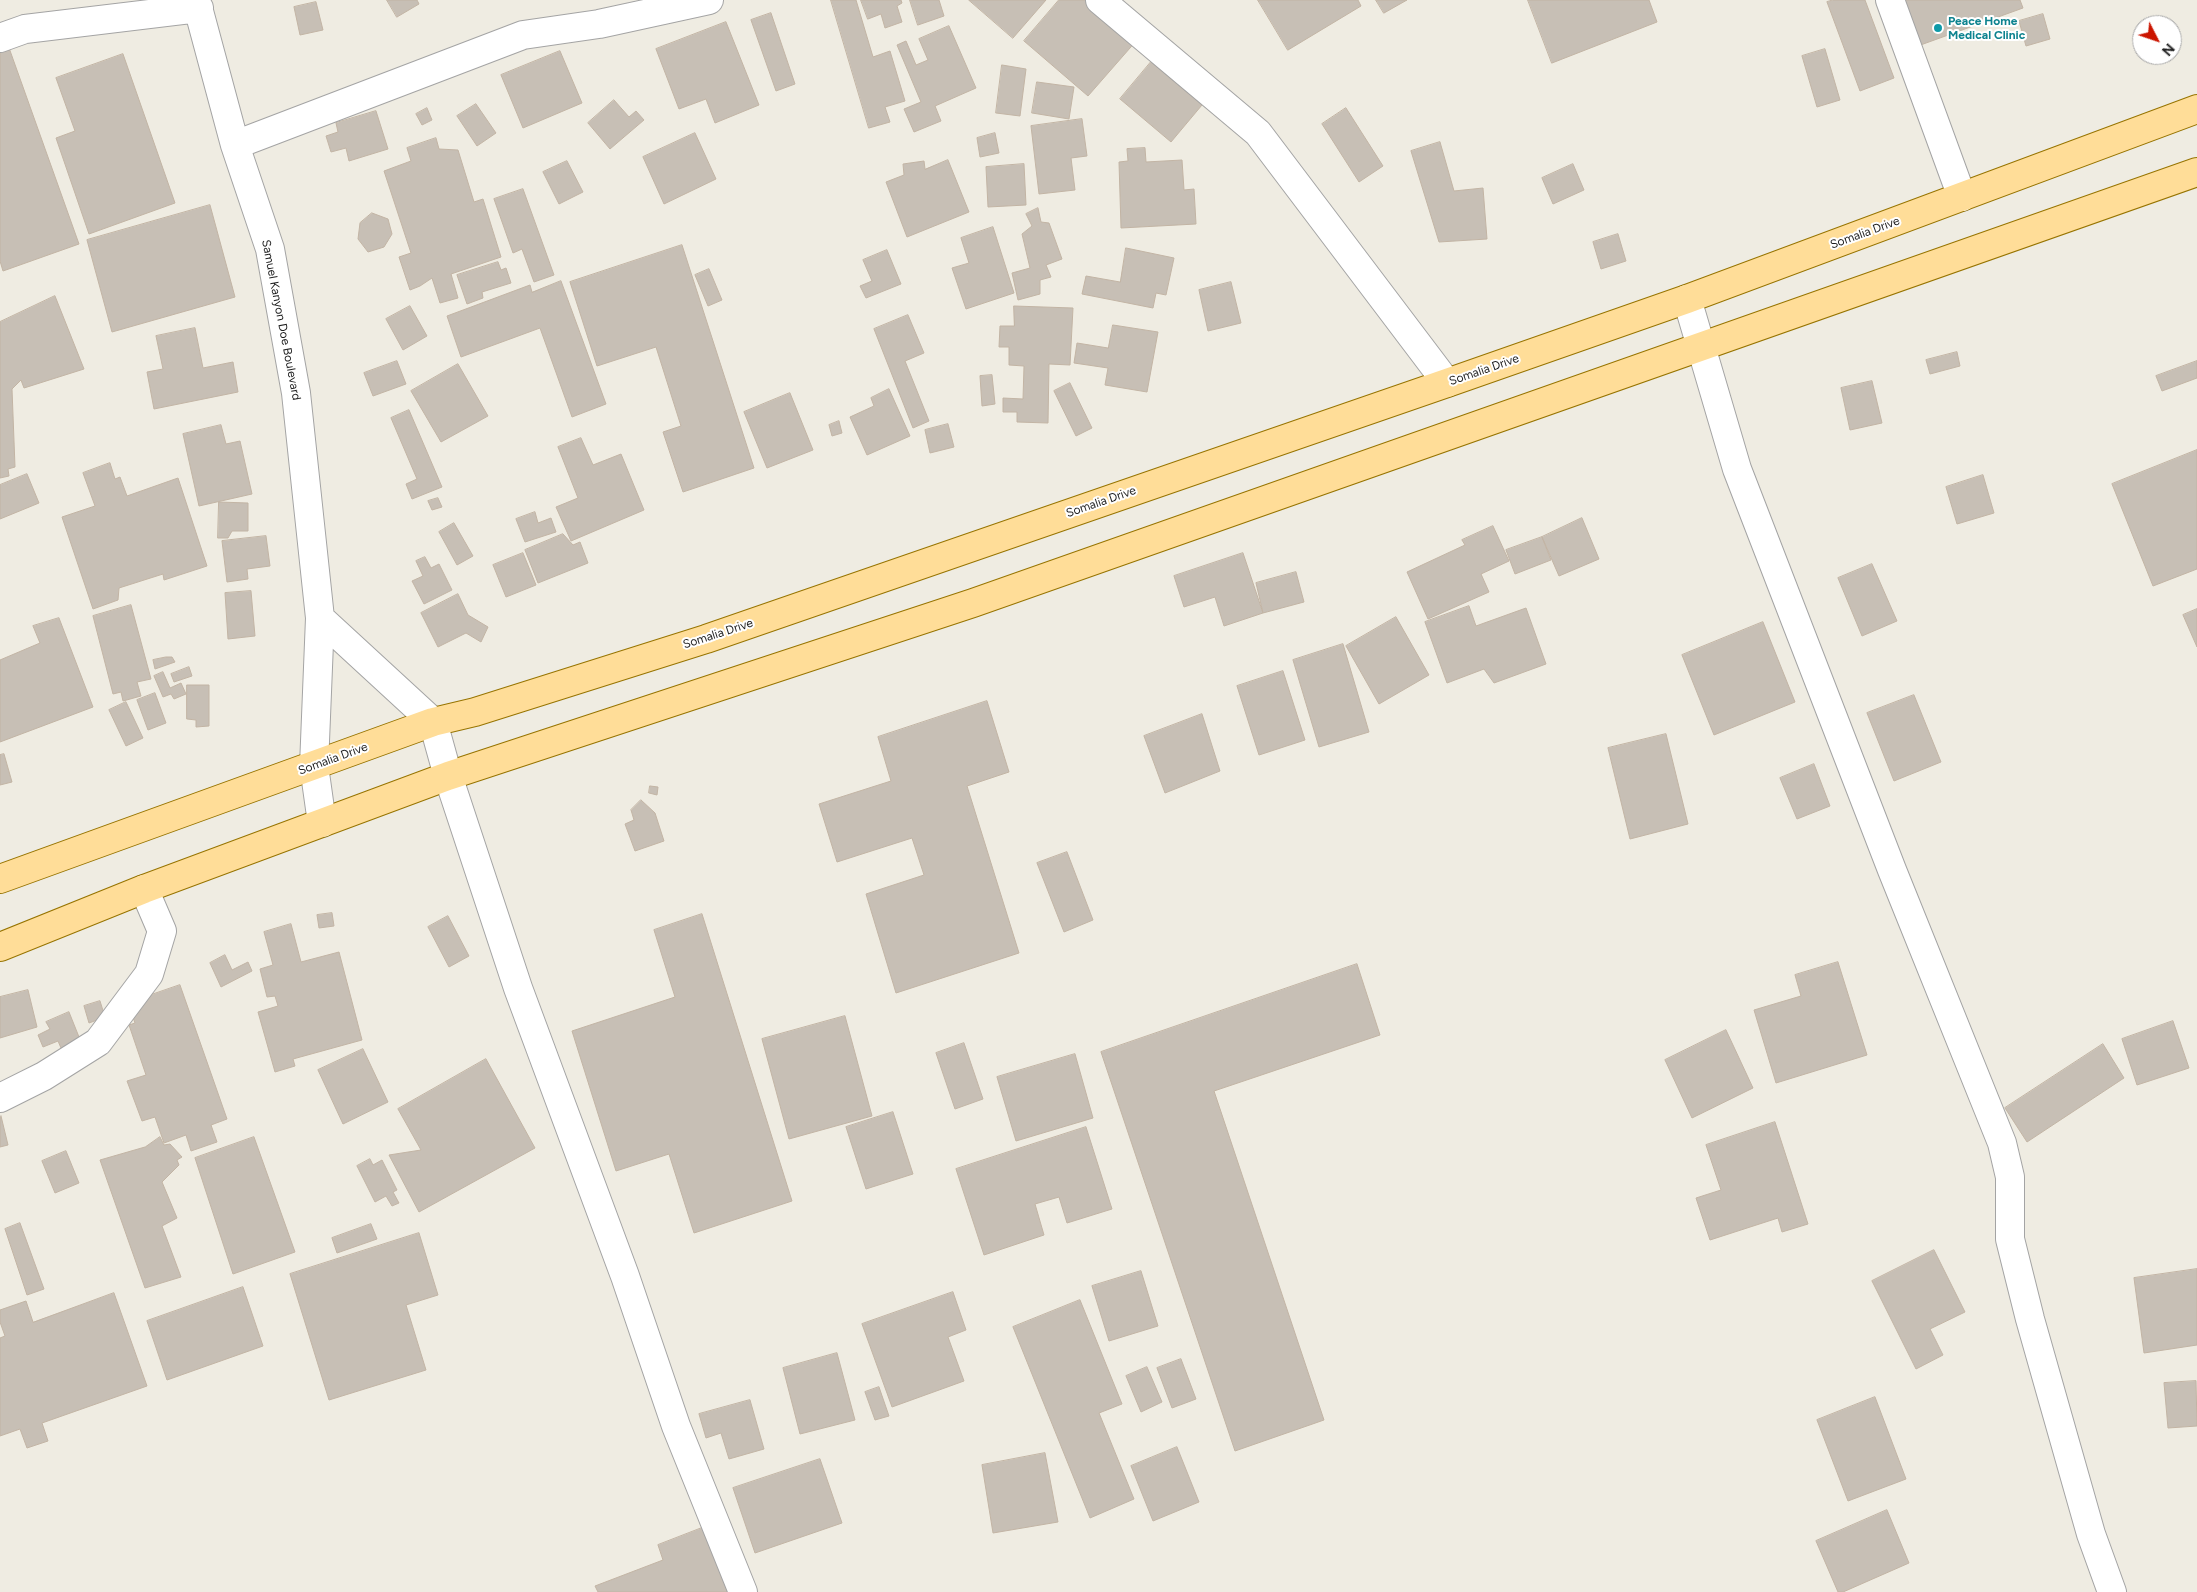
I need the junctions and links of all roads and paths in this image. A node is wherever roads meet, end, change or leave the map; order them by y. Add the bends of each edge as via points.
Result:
1 (709, 0) edge
2 (1100, 0) edge
3 (1890, 0) edge
4 (197, 4) edge
5 (0, 38) edge
6 (2197, 110) edge
7 (235, 145) junction
8 (2197, 172) edge
9 (1962, 197) junction
10 (1687, 299) junction
11 (1701, 347) junction
12 (1447, 382) junction
13 (320, 618) junction
14 (433, 722) junction
15 (314, 766) junction
16 (448, 776) junction
17 (322, 823) junction
18 (0, 878) edge
19 (144, 889) junction
20 (0, 947) edge
21 (0, 1098) edge
22 (743, 1592) edge
23 (2112, 1592) edge

1 - 7 street via 599,24 523,35
2 - 12 street via 1258,134
3 - 9 street
4 - 5 street via 25,29
4 - 7 street, Samuel Kanyon Doe Boulevard
6 - 9 main road, Somalia Drive
7 - 13 street, Samuel Kanyon Doe Boulevard via 270,250 296,393
8 - 11 main road
9 - 10 main road, Somalia Drive
10 - 11 street
10 - 12 main road, Somalia Drive
11 - 16 main road via 973,603
11 - 23 street via 1740,478 2002,1144 2010,1177 2010,1239 2091,1534
12 - 14 main road, Somalia Drive via 706,639 475,712
13 - 14 street
13 - 15 street, Samuel Kanyon Doe Boulevard
14 - 15 main road, Somalia Drive
14 - 16 street
15 - 17 street, Samuel Kanyon Doe Boulevard
15 - 18 main road, Somalia Drive
16 - 17 main road
16 - 22 street via 518,988 625,1276 676,1426
17 - 19 main road
19 - 20 main road
19 - 21 street via 162,931 150,974 98,1042 44,1076

